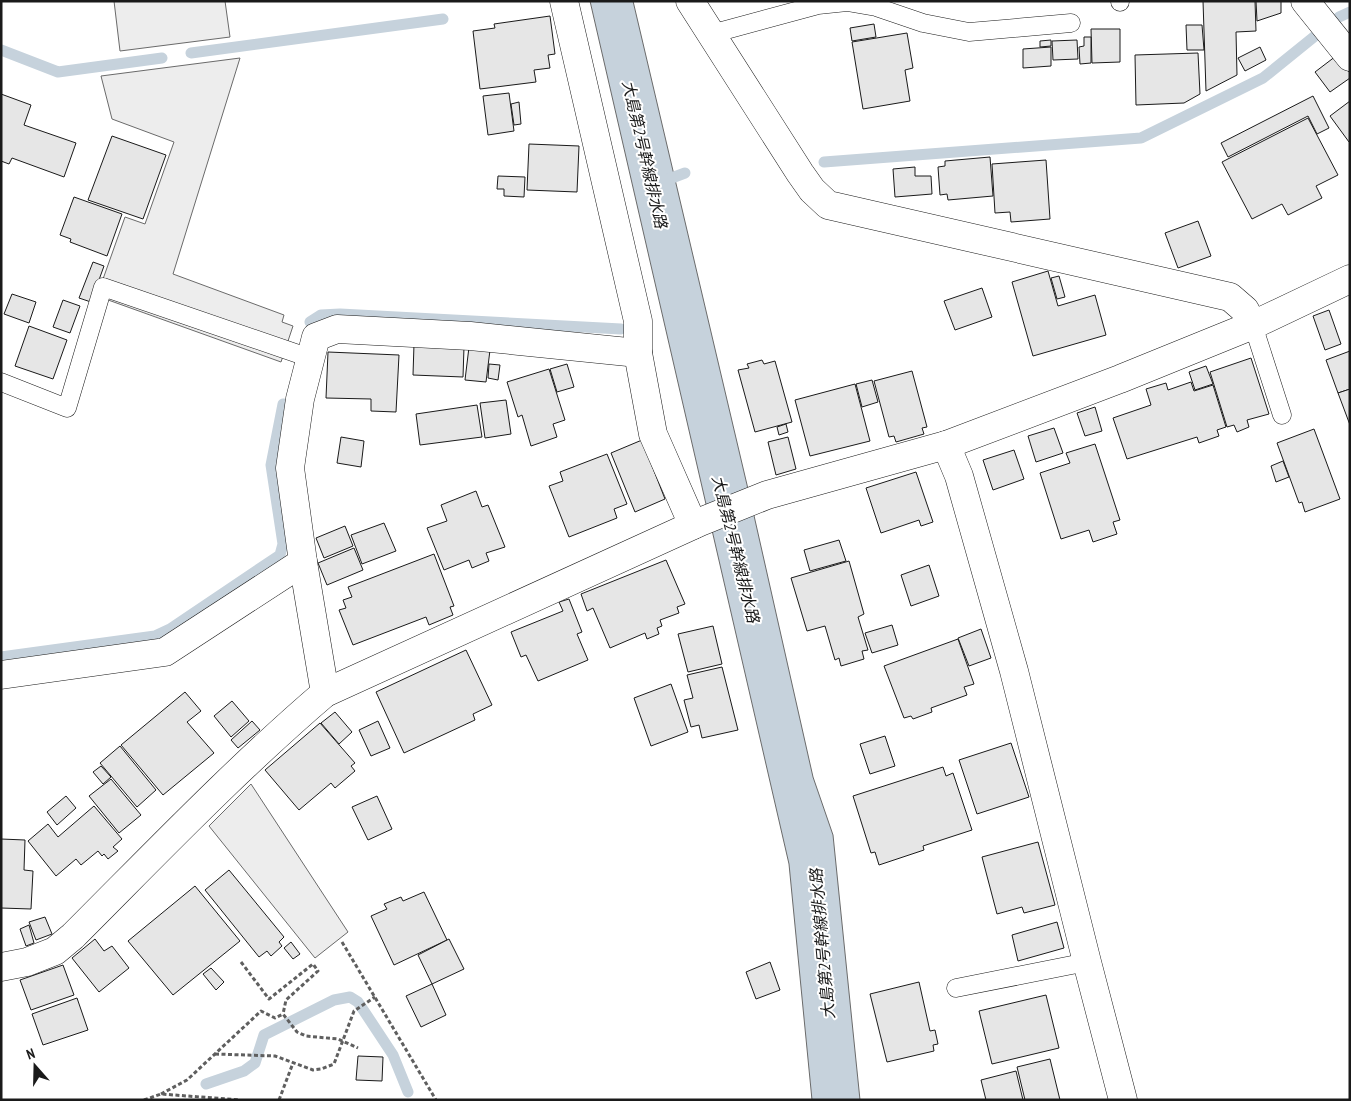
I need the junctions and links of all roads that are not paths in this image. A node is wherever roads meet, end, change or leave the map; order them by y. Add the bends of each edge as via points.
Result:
1 (564, 1) edge
2 (690, 1) edge
3 (1305, 1) edge
4 (1072, 23) dead end
5 (711, 34) junction
6 (1350, 57) edge
7 (1350, 279) edge
8 (1253, 325) junction
9 (638, 353) junction
10 (310, 358) junction
11 (1, 382) edge
12 (1282, 415) dead end
13 (946, 445) junction
14 (697, 523) junction
15 (303, 562) junction
16 (1, 675) edge
17 (325, 693) junction
18 (1087, 962) junction
19 (1, 967) edge
20 (956, 988) dead end
21 (1124, 1100) edge

1 - 9 street via 638,321
2 - 5 street
3 - 6 street
4 - 5 lane via 969,32 847,2 818,4
5 - 8 street via 800,173 828,205 1230,297 1245,310
7 - 8 street
8 - 12 lane
8 - 13 street
9 - 10 street via 470,336 337,329 316,337
9 - 14 street via 653,434
10 - 11 lane via 103,287 67,408
10 - 15 street via 300,399 290,468
13 - 14 street via 767,495
13 - 18 street via 959,476 1011,662
14 - 17 street
15 - 16 street via 165,652
15 - 17 street
17 - 19 street via 207,802 73,936 55,950 27,962
18 - 20 lane
18 - 21 street

